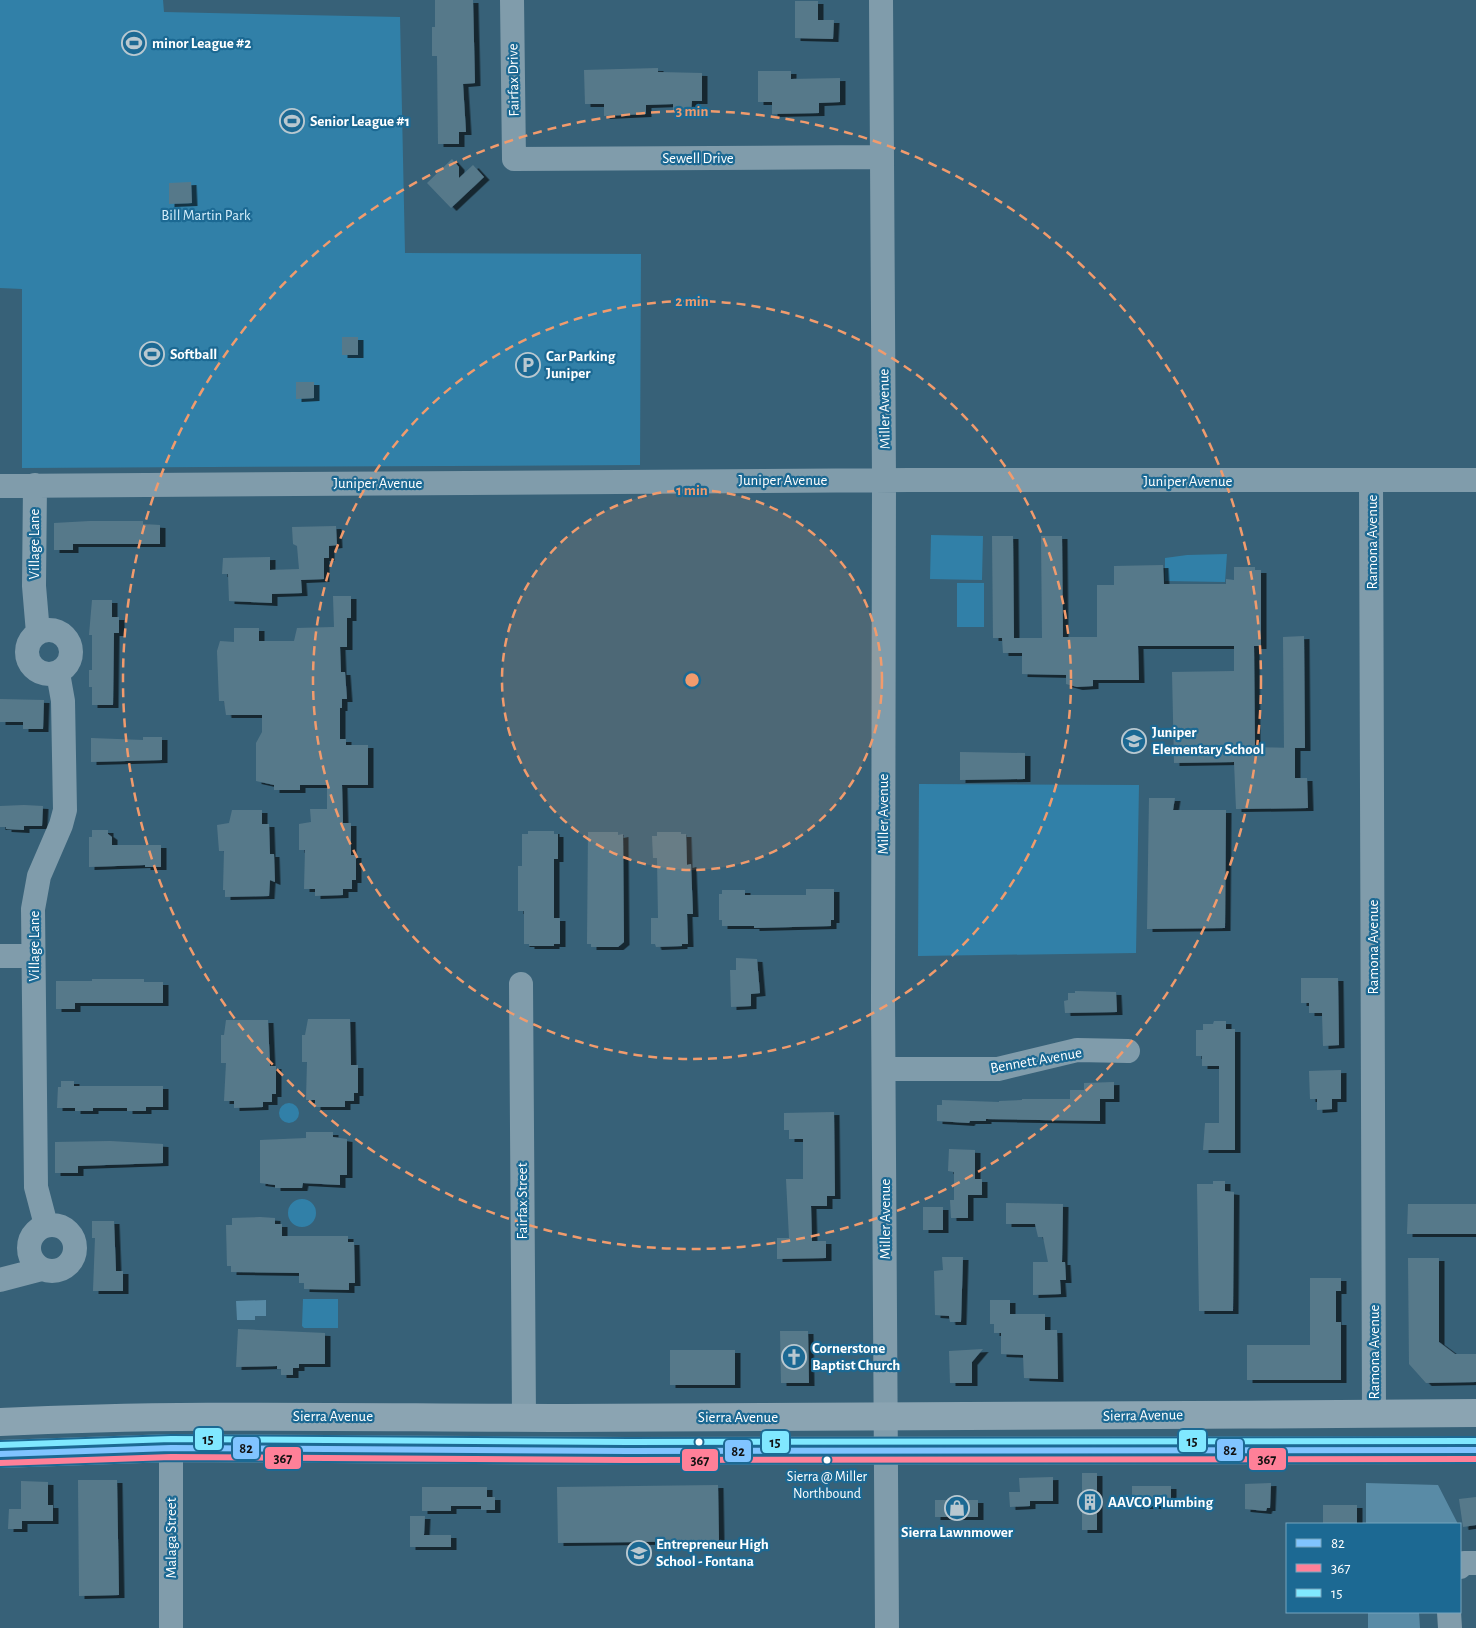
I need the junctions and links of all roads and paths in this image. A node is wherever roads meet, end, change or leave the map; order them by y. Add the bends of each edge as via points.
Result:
1 (512, 0) edge
2 (881, 0) edge
3 (881, 157) junction
4 (514, 159) joint
5 (884, 480) junction
6 (1371, 480) junction
7 (1476, 480) edge
8 (35, 485) junction
9 (0, 486) edge
10 (0, 956) edge
11 (33, 956) junction
12 (521, 984) dead end
13 (1128, 1051) dead end
14 (884, 1069) junction
15 (46, 1225) junction
16 (42, 1269) junction
17 (0, 1280) edge
18 (1476, 1413) edge
19 (1374, 1414) junction
20 (887, 1416) junction
21 (524, 1418) junction
22 (0, 1422) edge
23 (171, 1448) junction
24 (887, 1450) junction
25 (1476, 1450) edge
26 (0, 1454) edge
27 (1476, 1563) edge
28 (1461, 1566) edge
29 (1449, 1613) edge
30 (171, 1628) edge
31 (887, 1628) edge
32 (1450, 1628) edge

1 - 4 street, Fairfax Drive
2 - 3 street, Miller Avenue
3 - 4 street, Sewell Drive
3 - 5 street, Miller Avenue
5 - 6 street, Juniper Avenue
5 - 8 street, Juniper Avenue
5 - 14 street, Miller Avenue
6 - 7 street, Juniper Avenue
6 - 19 street, Ramona Avenue
8 - 9 street, Juniper Avenue
8 - 11 street, Village Lane via 34,586 38,633 28,644 28,658 31,665 43,674 58,673 63,701 65,810 39,876 33,909
10 - 11 street
11 - 15 street, Village Lane via 36,1187
12 - 21 street, Fairfax Street
13 - 14 street, Bennett Avenue via 1077,1050 998,1069
14 - 20 street, Miller Avenue
15 - 16 street via 34,1232 29,1246 32,1259
15 - 16 street via 61,1226 67,1230 75,1250 64,1268 56,1271
16 - 17 street
18 - 19 main road, Sierra Avenue
19 - 20 main road, Sierra Avenue
20 - 21 main road, Sierra Avenue
20 - 24 street, Miller Avenue
21 - 22 main road, Sierra Avenue via 201,1416
23 - 24 main road
23 - 26 main road
23 - 30 street, Malaga Street
24 - 25 main road
24 - 31 street, Miller Avenue
27 - 28 street
29 - 32 street

